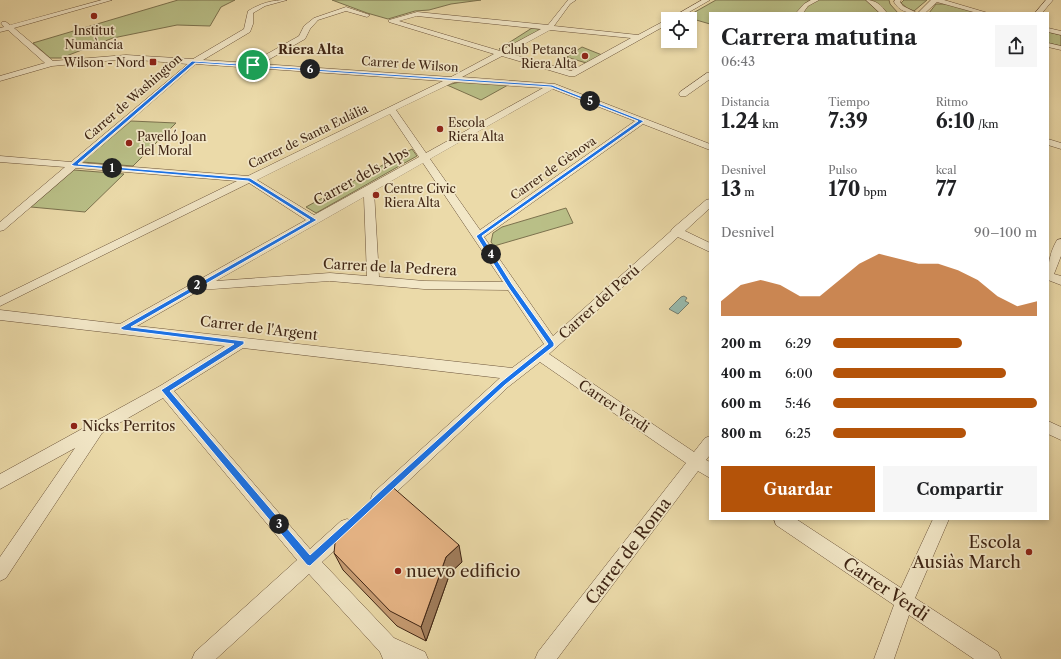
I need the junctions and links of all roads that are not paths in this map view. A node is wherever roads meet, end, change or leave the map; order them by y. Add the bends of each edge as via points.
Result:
1 (109, 0) edge
2 (284, 0) edge
3 (573, 0) edge
4 (707, 0) edge
5 (816, 0) edge
6 (869, 0) edge
7 (936, 0) edge
8 (1050, 0) edge
9 (899, 4) edge
10 (685, 12) edge
11 (800, 12) edge
12 (883, 12) edge
13 (912, 12) edge
14 (922, 12) edge
15 (981, 12) edge
16 (1039, 12) edge
17 (367, 15) dead end
18 (0, 20) edge
19 (661, 25) edge
20 (10, 27) junction
21 (550, 27) junction
22 (0, 30) edge
23 (1049, 30) edge
24 (1061, 33) edge
25 (640, 37) junction
26 (1049, 45) edge
27 (1061, 48) edge
28 (502, 53) junction
29 (194, 62) junction
30 (51, 64) junction
31 (253, 65) junction
32 (709, 77) edge
33 (0, 79) edge
34 (453, 79) junction
35 (552, 86) junction
36 (683, 94) dead end
37 (392, 109) junction
38 (641, 121) junction
39 (1049, 142) edge
40 (1061, 146) edge
41 (709, 147) edge
42 (425, 158) junction
43 (0, 159) edge
44 (74, 165) junction
45 (250, 179) junction
46 (368, 189) junction
47 (709, 203) edge
48 (314, 220) junction
49 (0, 228) edge
50 (676, 232) junction
51 (479, 236) junction
52 (1061, 243) edge
53 (709, 248) edge
54 (1049, 271) edge
55 (1049, 276) edge
56 (373, 280) junction
57 (1061, 281) edge
58 (196, 286) junction
59 (510, 286) junction
60 (0, 302) edge
61 (0, 315) edge
62 (123, 328) junction
63 (242, 342) junction
64 (552, 345) junction
65 (539, 354) junction
66 (514, 374) junction
67 (165, 390) junction
68 (97, 428) junction
69 (1049, 428) edge
70 (1061, 434) edge
71 (709, 444) edge
72 (696, 461) junction
73 (709, 470) edge
74 (0, 482) edge
75 (784, 520) edge
76 (941, 520) edge
77 (310, 562) junction
78 (0, 572) edge
79 (905, 600) junction
80 (390, 652) edge
81 (202, 659) edge
82 (418, 659) edge
83 (545, 659) edge
84 (884, 659) edge
85 (991, 659) edge

1 - 20 street
2 - 29 street, Carrer de Washington via 263,5 250,12 247,30
3 - 21 street, Carrer de Santa Eulália
4 - 10 street
5 - 11 street
6 - 12 street
7 - 14 street
7 - 15 street
8 - 16 street
9 - 13 street
17 - 31 street via 346,9 316,19 302,37
18 - 20 street
19 - 25 street
20 - 22 street
20 - 30 street
21 - 25 street
21 - 28 street, Carrer de Santa Eulália
21 - 28 street via 417,14 391,22
23 - 24 street
25 - 28 street via 572,74
26 - 27 street
28 - 34 street, Carrer de Santa Eulália
29 - 30 street, Carrer de Wilson via 126,57
29 - 31 street, Carrer de Wilson
29 - 44 street, Carrer de Washington
30 - 33 street, Carrer de Wilson
31 - 34 street, Carrer de Wilson
32 - 36 street
34 - 35 street, Carrer de Wilson
34 - 37 street, Carrer de Santa Eulália
35 - 38 street, Carrer de Wilson
35 - 42 street, Carrer dels Alps
37 - 42 street
37 - 45 street, Carrer de Santa Eulália
38 - 41 street, Carrer de Wilson
38 - 51 street, Carrer de Gènova
39 - 40 street
42 - 46 street, Carrer dels Alps
42 - 51 street
43 - 44 street
44 - 45 street
44 - 49 street, Carrer de Washington
45 - 48 street
45 - 60 street, Carrer de Santa Eulália
46 - 48 street, Carrer dels Alps
46 - 56 street
47 - 50 street, Carrer del Perú
48 - 58 street, Carrer dels Alps
50 - 53 street
50 - 64 street, Carrer del Perú
51 - 59 street
52 - 54 street
55 - 57 street
56 - 58 street, Carrer de la Pedrera via 330,277
56 - 59 street, Carrer de la Pedrera via 424,285
58 - 62 street, Carrer dels Alps
59 - 64 street
61 - 62 street, Carrer de l'Argent
62 - 63 street, Carrer de l'Argent
63 - 66 street, Carrer de l'Argent
63 - 67 street
64 - 65 street, Carrer del Perú
65 - 66 street, Carrer del Perú
65 - 72 street, Carrer Verdi
66 - 77 street, Carrer del Perú
67 - 68 street
67 - 77 street
68 - 74 street
68 - 78 street
69 - 70 street
71 - 72 street, Carrer de Roma
72 - 73 street, Carrer Verdi
72 - 83 street, Carrer de Roma
75 - 79 street, Carrer Verdi
76 - 79 street
77 - 80 street
77 - 81 street, Carrer del Perú
79 - 84 street
79 - 85 street, Carrer Verdi
80 - 82 street

